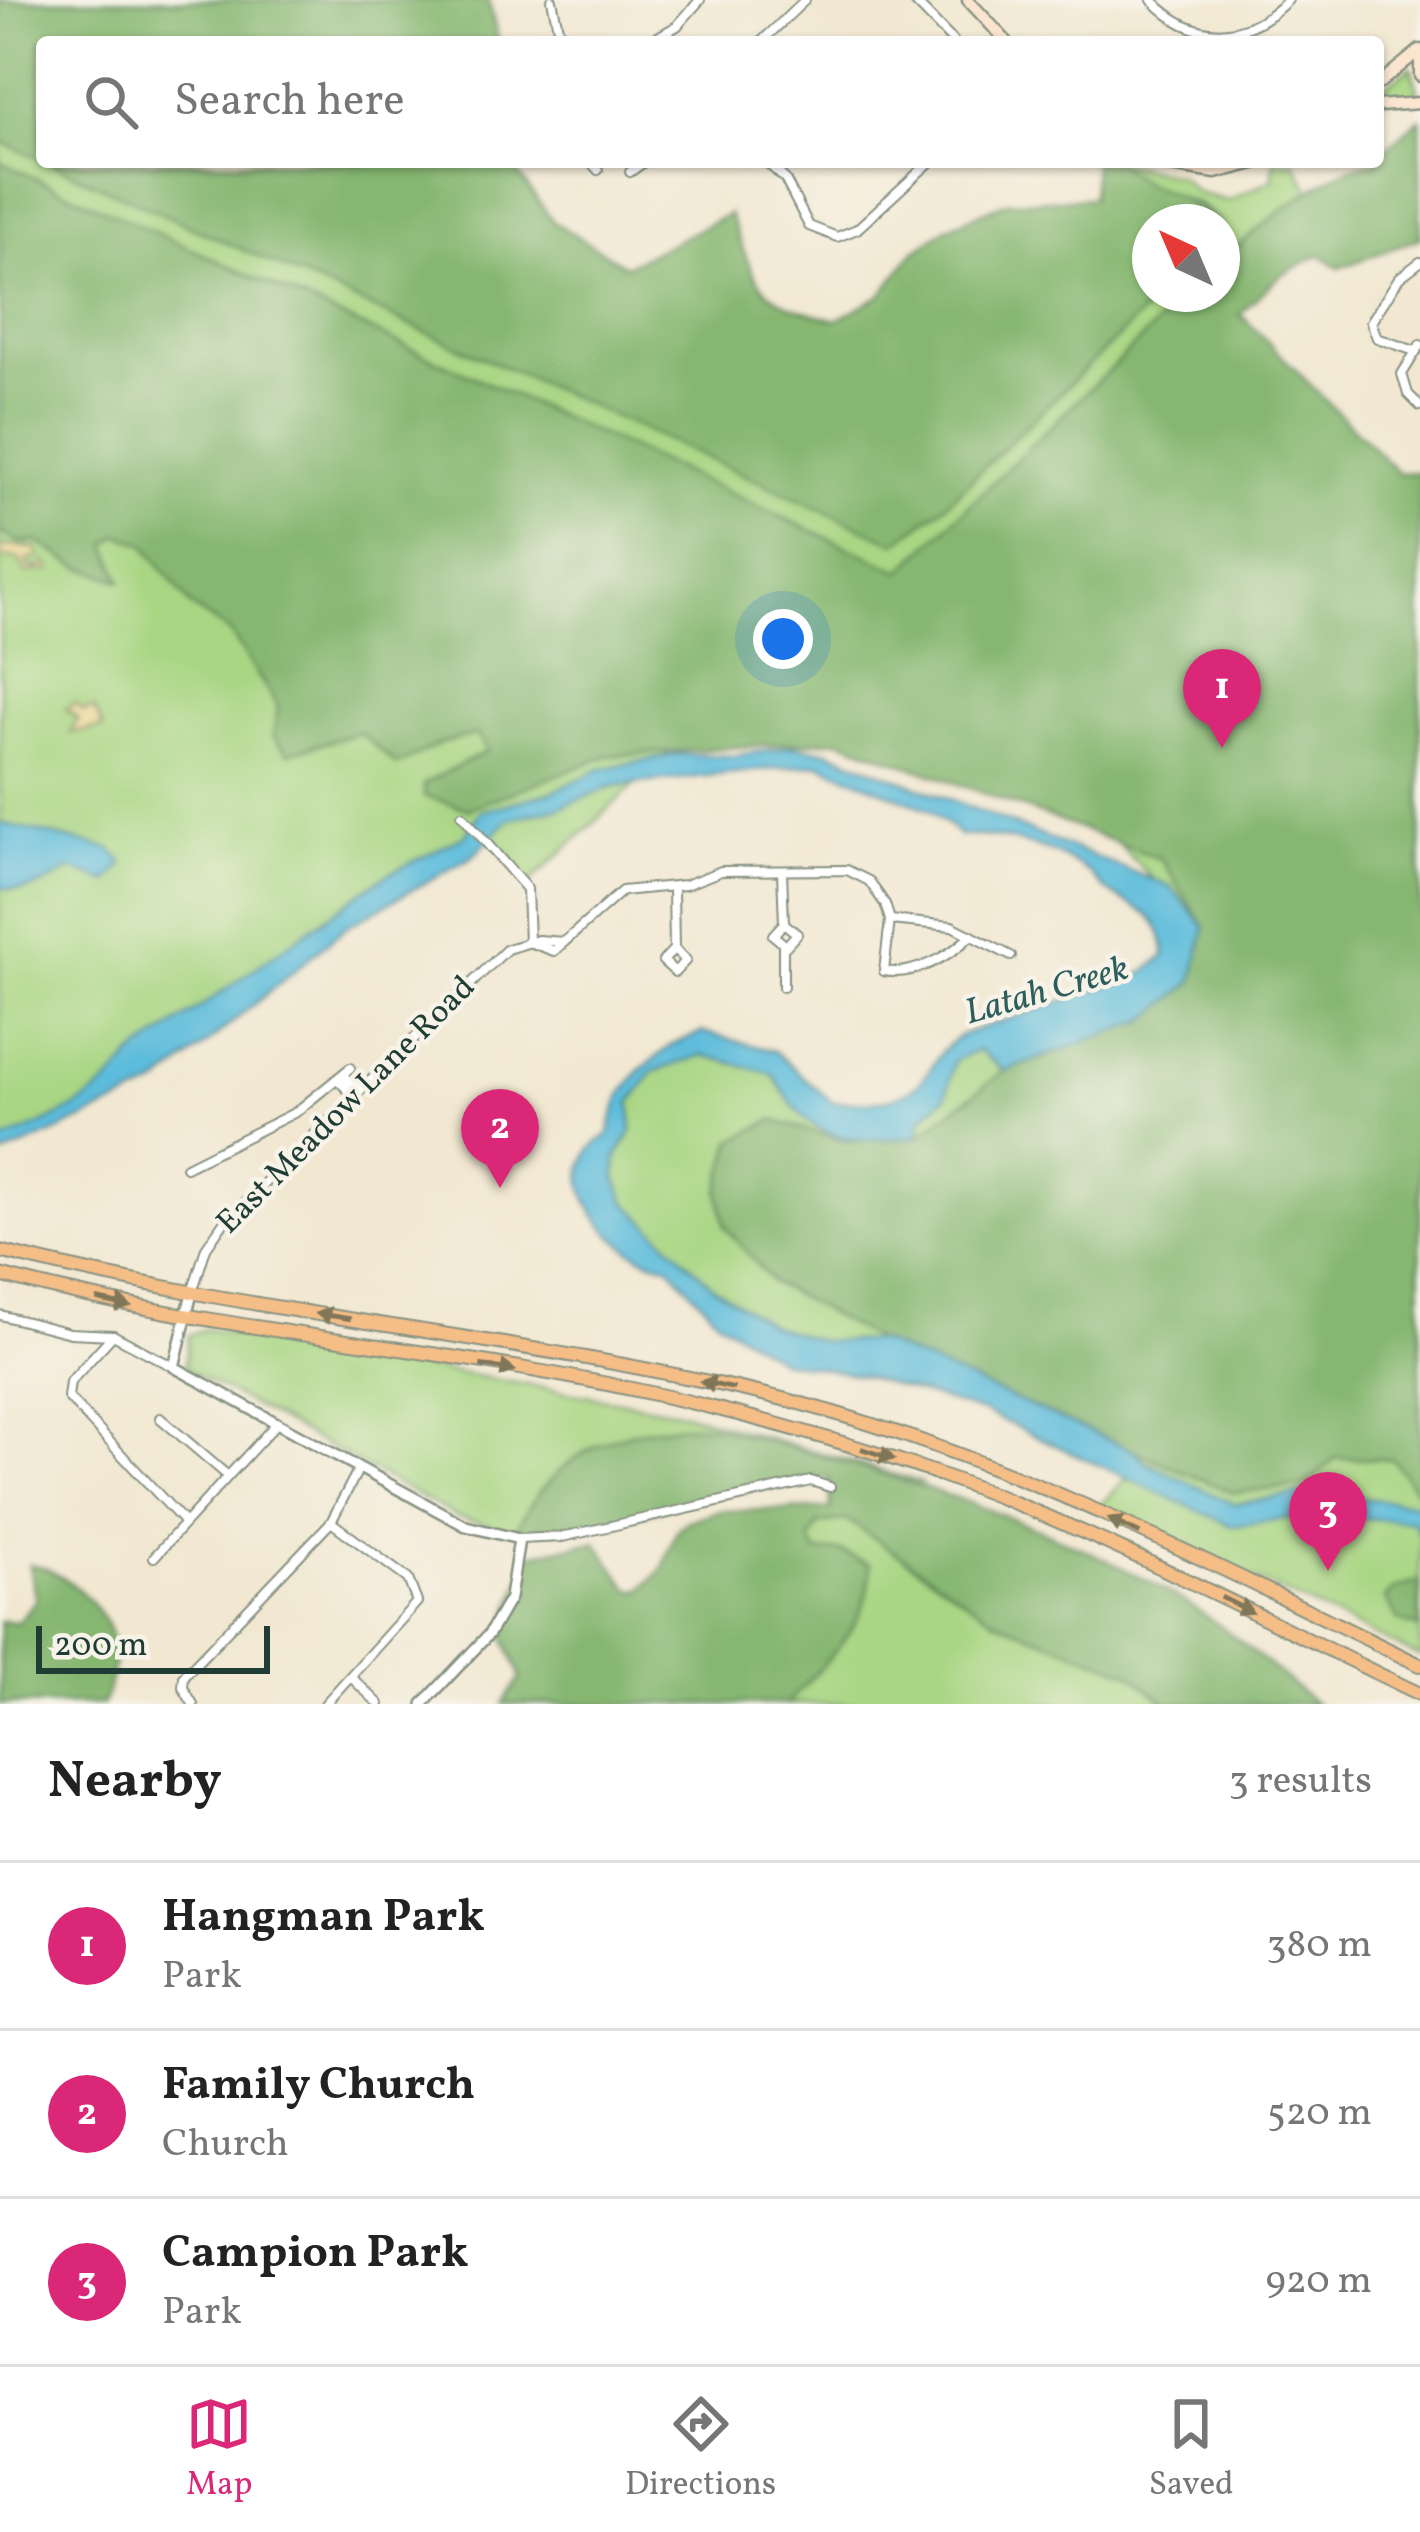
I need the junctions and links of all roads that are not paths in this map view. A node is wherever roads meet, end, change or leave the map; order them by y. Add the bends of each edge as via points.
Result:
1 (552, 0) edge
2 (700, 0) edge
3 (805, 0) edge
4 (913, 0) edge
5 (968, 0) edge
6 (1152, 0) edge
7 (1288, 0) edge
8 (560, 36) edge
9 (660, 36) edge
10 (767, 36) edge
11 (948, 36) edge
12 (1001, 36) edge
13 (1420, 54) edge
14 (1420, 76) edge
15 (1384, 80) edge
16 (1420, 103) edge
17 (1384, 106) edge
18 (636, 168) edge
19 (772, 168) edge
20 (924, 168) edge
21 (1161, 168) edge
22 (1236, 168) edge
23 (630, 172) dead end
24 (1420, 262) edge
25 (1416, 348) edge
26 (1420, 406) edge
27 (462, 815) dead end
28 (782, 871) junction
29 (674, 887) junction
30 (890, 920) junction
31 (784, 922) junction
32 (971, 935) junction
33 (529, 942) junction
34 (783, 946) junction
35 (674, 949) dead end
36 (1011, 956) dead end
37 (783, 987) dead end
38 (357, 1094) junction
39 (186, 1167) dead end
40 (0, 1251) edge
41 (0, 1275) edge
42 (192, 1293) junction
43 (0, 1315) edge
44 (189, 1315) junction
45 (113, 1335) junction
46 (174, 1367) junction
47 (160, 1418) dead end
48 (276, 1424) junction
49 (359, 1468) junction
50 (229, 1476) junction
51 (830, 1486) dead end
52 (331, 1522) junction
53 (185, 1523) junction
54 (519, 1539) junction
55 (154, 1556) dead end
56 (1420, 1665) edge
57 (351, 1677) junction
58 (1420, 1694) edge
59 (193, 1704) edge
60 (326, 1704) edge
61 (379, 1704) edge
62 (424, 1704) edge

1 - 8 street
2 - 9 street
3 - 10 street
4 - 11 street
5 - 12 main road
6 - 7 street via 1189,29 1223,34 1260,23
13 - 14 main road
13 - 15 main road
16 - 17 main road
18 - 23 street
19 - 20 street via 809,226 837,237 857,230
21 - 22 main road
24 - 25 street via 1399,278 1371,322 1377,338
25 - 26 street via 1404,384
27 - 33 street via 527,889
28 - 29 street via 721,871
28 - 30 street via 860,875 881,895
28 - 31 street
29 - 33 street via 615,895 546,952
29 - 35 street
30 - 32 street
30 - 32 street via 884,971 898,974 956,950
31 - 34 street via 773,935
31 - 34 street via 797,934
32 - 36 street
33 - 38 street, East Meadow Lane Road via 507,949
34 - 37 street
38 - 39 street via 344,1074 296,1112
38 - 42 street, East Meadow Lane Road via 223,1223
40 - 42 highway
41 -> 44 highway
42 - 44 street
56 -> 42 highway via 1094,1512 866,1424 606,1360
43 - 45 street via 70,1334
44 - 46 street
44 -> 58 highway via 700,1405 862,1449 1163,1569
45 - 46 street
45 - 53 street via 67,1393
46 - 48 street
47 - 50 street
48 - 49 street
48 - 50 street
49 - 52 street
49 - 54 street via 466,1526
50 - 53 street
51 - 54 street via 811,1480 562,1537
52 - 57 street via 416,1589 409,1615
52 - 59 street via 184,1676
53 - 55 street
54 - 62 street via 500,1616
57 - 60 street
57 - 61 street

